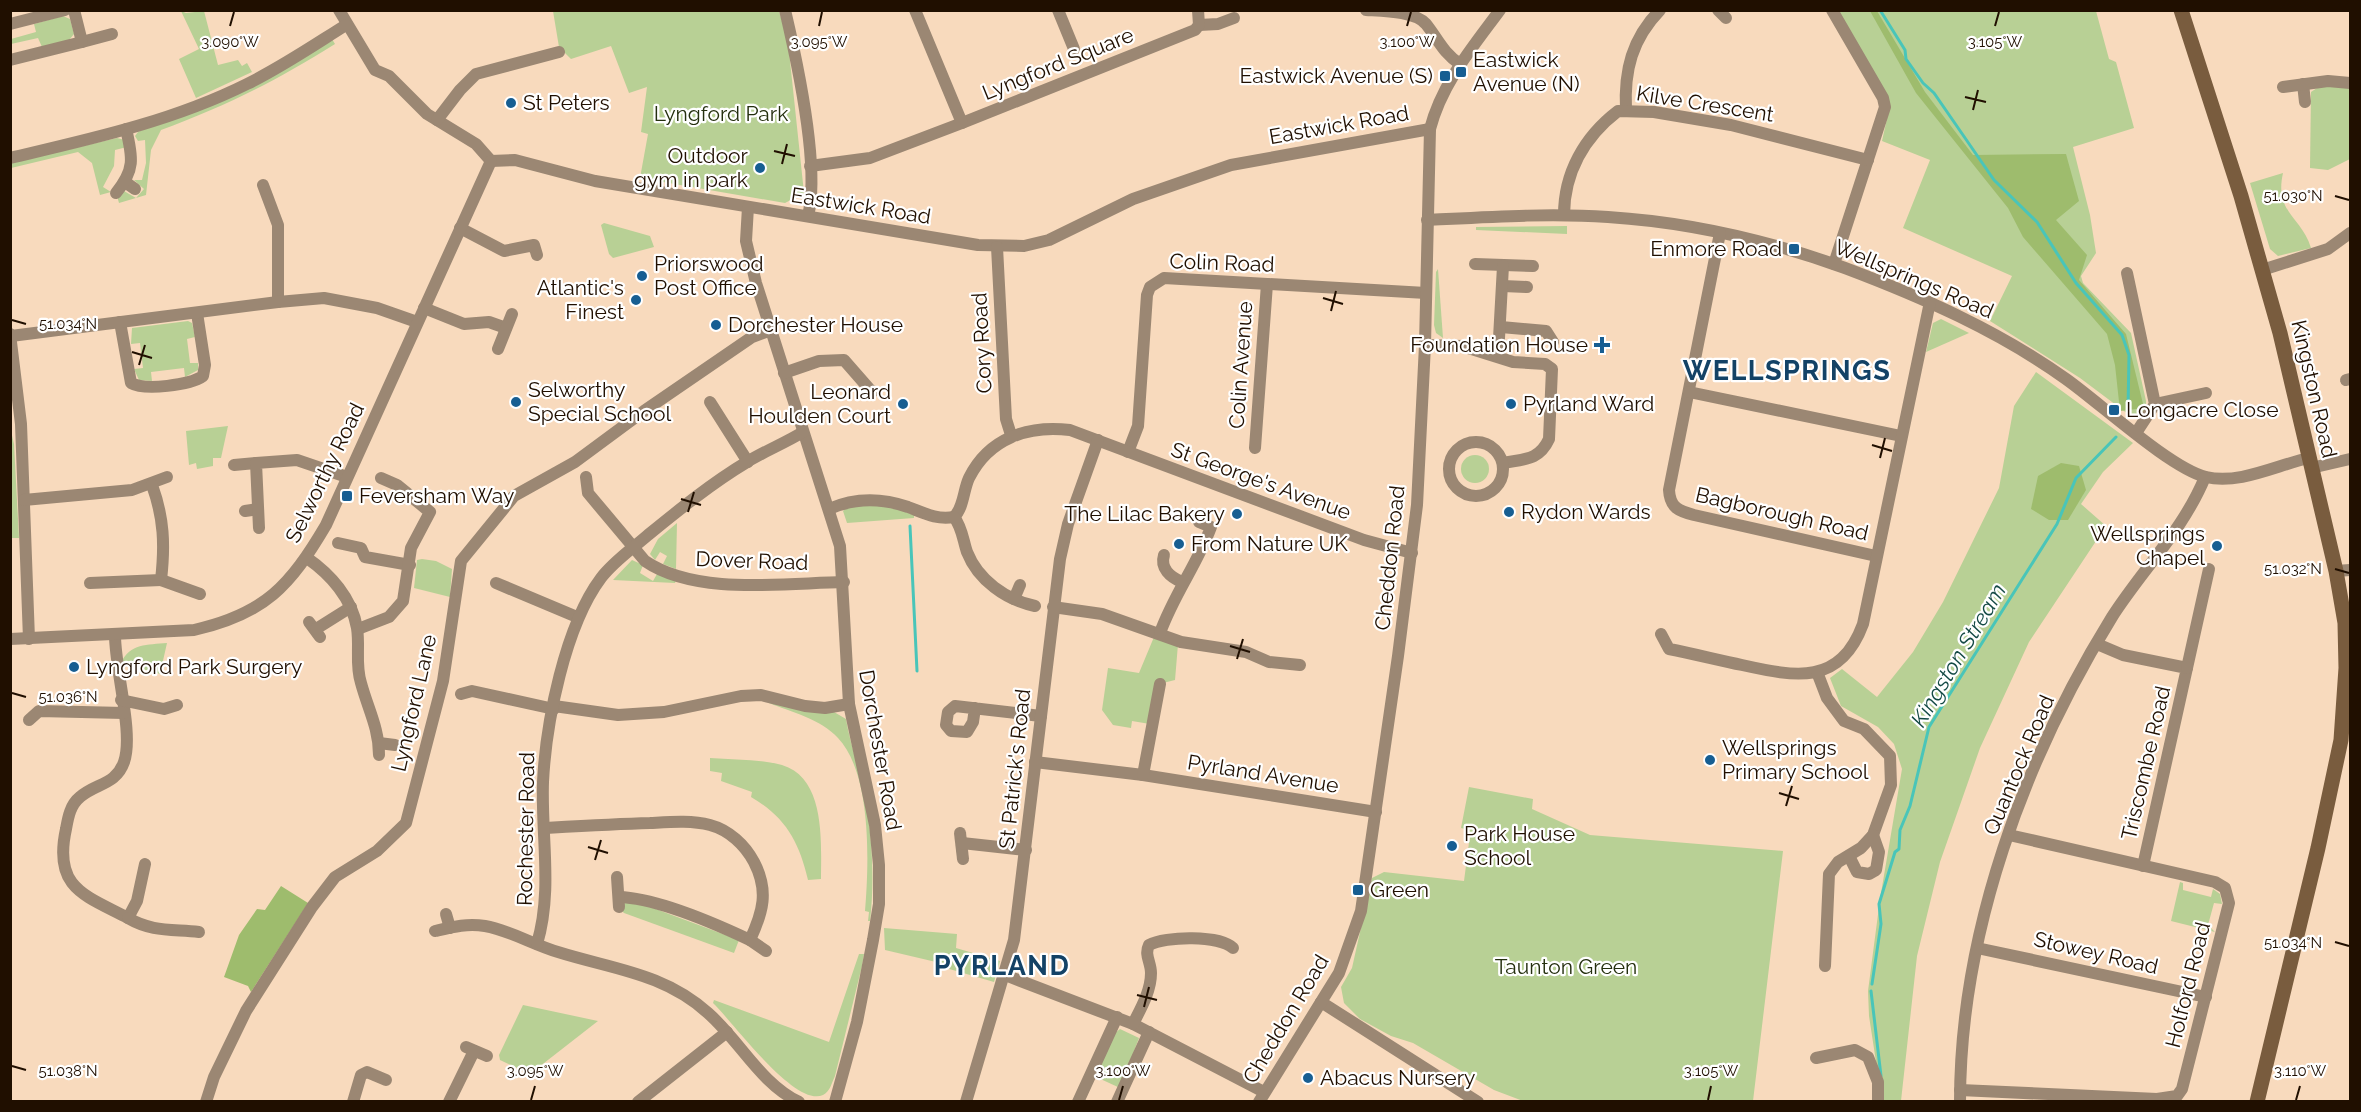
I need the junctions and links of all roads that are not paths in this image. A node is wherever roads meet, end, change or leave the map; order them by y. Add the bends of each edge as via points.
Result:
1 (64, 10) edge
2 (74, 10) edge
3 (339, 10) edge
4 (785, 10) edge
5 (915, 10) edge
6 (1058, 10) edge
7 (1197, 10) edge
8 (1366, 10) edge
9 (1500, 10) edge
10 (1660, 10) edge
11 (1832, 10) edge
12 (2181, 10) edge
13 (1234, 18) dead end
14 (10, 24) edge
15 (346, 24) junction
16 (1198, 24) junction
17 (1080, 28) dead end
18 (1067, 33) junction
19 (112, 34) dead end
20 (82, 42) junction
21 (1074, 49) dead end
22 (10, 60) edge
23 (1460, 64) junction
24 (552, 69) dead end
25 (2303, 84) junction
26 (2350, 84) edge
27 (2283, 87) dead end
28 (2305, 102) dead end
29 (1626, 110) junction
30 (437, 120) junction
31 (962, 123) junction
32 (126, 129) junction
33 (1430, 129) junction
34 (10, 158) edge
35 (1869, 160) junction
36 (491, 161) junction
37 (810, 166) junction
38 (263, 185) dead end
39 (116, 194) dead end
40 (748, 207) junction
41 (1564, 215) junction
42 (808, 216) junction
43 (1427, 220) junction
44 (460, 228) junction
45 (1720, 232) junction
46 (2350, 233) edge
47 (997, 247) junction
48 (537, 255) dead end
49 (1475, 264) dead end
50 (1834, 264) junction
51 (1503, 266) junction
52 (1533, 266) dead end
53 (2262, 270) junction
54 (2127, 273) dead end
55 (1267, 284) junction
56 (1503, 286) junction
57 (1527, 287) dead end
58 (1426, 293) junction
59 (278, 302) junction
60 (1930, 302) junction
61 (2134, 305) junction
62 (2120, 307) dead end
63 (424, 308) junction
64 (197, 313) junction
65 (512, 314) dead end
66 (120, 322) junction
67 (417, 322) junction
68 (1501, 327) junction
69 (506, 328) junction
70 (771, 330) junction
71 (11, 335) edge
72 (1553, 342) dead end
73 (1425, 345) junction
74 (498, 349) dead end
75 (1498, 356) junction
76 (784, 373) junction
77 (1689, 392) junction
78 (873, 393) dead end
79 (2206, 393) dead end
80 (710, 402) dead end
81 (2155, 404) junction
82 (803, 432) junction
83 (2136, 433) junction
84 (1011, 435) junction
85 (1901, 436) junction
86 (1098, 440) junction
87 (1255, 448) dead end
88 (1128, 452) junction
89 (2350, 459) edge
90 (748, 462) junction
91 (256, 463) junction
92 (1503, 463) junction
93 (2310, 463) junction
94 (234, 465) dead end
95 (167, 477) dead end
96 (347, 477) junction
97 (586, 477) dead end
98 (2205, 477) junction
99 (381, 478) dead end
100 (152, 484) junction
101 (24, 500) junction
102 (829, 509) junction
103 (954, 517) junction
104 (1205, 525) dead end
105 (259, 528) dead end
106 (338, 543) dead end
107 (633, 547) junction
108 (1412, 554) junction
109 (1164, 555) dead end
110 (1876, 556) junction
111 (307, 558) junction
112 (410, 565) junction
113 (2209, 568) dead end
114 (2343, 571) edge
115 (98, 579) dead end
116 (161, 580) junction
117 (844, 582) junction
118 (1182, 582) junction
119 (496, 583) dead end
120 (1020, 585) dead end
121 (193, 588) dead end
122 (1014, 599) junction
123 (1035, 606) dead end
124 (351, 607) junction
125 (1053, 607) junction
126 (578, 617) junction
127 (315, 629) dead end
128 (358, 629) junction
129 (1160, 633) junction
130 (1662, 634) dead end
131 (115, 635) junction
132 (10, 639) edge
133 (29, 639) junction
134 (2097, 644) junction
135 (1287, 664) junction
136 (1300, 665) dead end
137 (2187, 668) junction
138 (1817, 672) junction
139 (1284, 678) dead end
140 (1160, 684) dead end
141 (461, 694) dead end
142 (849, 704) junction
143 (177, 705) dead end
144 (122, 706) junction
145 (554, 708) junction
146 (975, 708) dead end
147 (1041, 716) junction
148 (28, 720) dead end
149 (395, 745) dead end
150 (1035, 762) junction
151 (1143, 775) junction
152 (1376, 812) junction
153 (544, 828) junction
154 (1874, 835) junction
155 (2009, 835) junction
156 (1026, 850) junction
157 (1849, 856) junction
158 (963, 859) dead end
159 (145, 864) dead end
160 (2143, 866) junction
161 (617, 877) dead end
162 (446, 914) dead end
163 (128, 918) junction
164 (450, 928) junction
165 (435, 931) dead end
166 (199, 932) dead end
167 (750, 940) junction
168 (537, 944) junction
169 (1233, 948) dead end
170 (1977, 948) junction
171 (766, 951) dead end
172 (1825, 966) dead end
173 (1005, 975) junction
174 (2206, 997) junction
175 (1321, 1002) junction
176 (1117, 1017) junction
177 (1133, 1024) junction
178 (727, 1032) junction
179 (1149, 1032) junction
180 (487, 1056) dead end
181 (1816, 1058) dead end
182 (386, 1080) dead end
183 (1960, 1096) edge
184 (1261, 1097) edge
185 (207, 1101) edge
186 (354, 1101) edge
187 (449, 1101) edge
188 (638, 1101) edge
189 (799, 1101) edge
190 (835, 1101) edge
191 (966, 1101) edge
192 (1078, 1101) edge
193 (1118, 1101) edge
194 (1478, 1101) edge
195 (1878, 1101) edge
196 (2257, 1101) edge

1 - 14 street
2 - 20 street
3 - 15 street
4 - 37 street via 799,73
5 - 31 street, Lyngford Square
6 - 18 street
7 - 16 street
8 - 23 street via 1417,17 1425,22 1443,51
9 - 23 street, Cheddon Road
10 - 29 street via 1642,29 1629,59
11 - 35 street via 1883,98 1884,115
12 - 53 street, Kingston Road
13 - 16 street, Lyngford Square via 1218,24
15 - 30 street via 375,70 389,76
15 - 32 street via 247,84
16 - 31 street, Lyngford Square via 1195,30
17 - 18 street
18 - 21 street
19 - 20 street
20 - 22 street
23 - 33 street, Cheddon Road via 1440,97
24 - 30 street via 554,53 476,74
25 - 26 street
25 - 27 street
25 - 28 street
29 - 35 street, Kilve Crescent via 1731,125
29 - 41 street, Kilve Crescent via 1609,118 1575,160 1564,196
30 - 36 street via 476,144
31 - 37 street, Lyngford Square via 870,158
32 - 34 street
32 - 39 street via 132,166 130,186
33 - 43 street, Cheddon Road
33 - 47 street, Eastwick Road via 1207,171 1133,199 1049,240
35 - 50 street
36 - 40 street, Eastwick Road via 515,160 578,178
36 - 44 street, Selworthy Road
37 - 42 street via 813,194
38 - 59 street via 278,225
40 - 42 street, Eastwick Road
40 - 70 street, Dorchester Road via 746,241
41 - 43 street, Wellsprings Road
41 - 45 street, Wellsprings Road
42 - 47 street, Eastwick Road
43 - 58 street, Cheddon Road
44 - 48 street via 504,251 534,245
44 - 63 street, Selworthy Road
45 - 50 street, Wellsprings Road
45 - 77 street, Bagborough Road
46 - 53 street via 2328,249
47 - 84 street, Cory Road via 1006,419
49 - 51 street
50 - 60 street, Wellsprings Road
51 - 52 street
51 - 56 street
53 - 93 street, Kingston Road
54 - 61 street
55 - 58 street, Colin Road
55 - 87 street, Colin Avenue
55 - 88 street, Colin Road via 1164,278 1150,286 1138,426
56 - 57 street
56 - 68 street
58 - 73 street, Cheddon Road
59 - 64 street
59 - 67 street via 324,298
60 - 83 street, Wellsprings Road via 2038,360
60 - 85 street
61 - 62 street
61 - 81 street
63 - 67 street, Selworthy Road
63 - 69 street via 464,324 489,322
64 - 66 street
64 - 66 street via 205,365 203,376 189,382 141,388 131,383 127,371
65 - 69 street
66 - 71 street
67 - 96 street, Selworthy Road
68 - 72 street via 1546,331
68 - 75 street
69 - 74 street
70 - 76 street, Dorchester Road
70 - 185 street, Lyngford Lane via 752,337 575,462 514,496 475,541 458,567 443,681 406,823 376,851 334,877 312,907 246,1011 214,1077
71 - 101 street via 18,385
73 - 75 street via 1462,346
73 - 108 street, Cheddon Road
75 - 92 street via 1513,362 1550,366 1554,375 1545,448 1532,459
76 - 78 street via 819,361 844,360
76 - 82 street, Dorchester Road
77 - 85 street
77 - 110 street, Bagborough Road via 1669,490 1677,510
79 - 81 street
80 - 90 street
81 - 83 street
82 - 90 street, Rochester Road
82 - 102 street, Dorchester Road
83 - 98 street, Wellsprings Road
84 - 86 street, St George's Avenue via 1054,428
84 - 103 street via 978,464
85 - 110 street
86 - 88 street, St George's Avenue
86 - 125 street, St Patrick's Road via 1068,524
88 - 108 street, St George's Avenue via 1364,540
89 - 93 street
90 - 107 street, Rochester Road via 713,484
91 - 94 street
91 - 96 street via 297,460
91 - 105 street via 251,510
92 - 92 street via 1495,489 1478,496 1460,491 1449,476 1454,451 1469,442 1486,443
93 - 98 street via 2228,478
93 - 114 street, Kingston Road
95 - 100 street
96 - 111 street, Selworthy Road
97 - 107 street, Dover Road via 588,493
98 - 134 street, Quantock Road via 2181,522
99 - 112 street via 398,493 435,514 411,548
100 - 101 street via 132,490
100 - 116 street via 163,518
101 - 133 street
102 - 103 street via 855,501 882,501 934,517
102 - 117 street, Dorchester Road via 840,546
103 - 122 street via 982,576
104 - 118 street via 1199,558
106 - 112 street via 361,548 365,557
107 - 117 street, Dover Road via 656,568 700,581 772,585
107 - 126 street, Rochester Road via 601,578
108 - 152 street, Cheddon Road
109 - 118 street via 1165,569
110 - 138 street via 1863,624 1855,642 1841,660
111 - 124 street via 331,579
111 - 131 street, Selworthy Road via 278,592 237,618 194,630
112 - 128 street via 403,601 389,617
113 - 137 street, Triscombe Road
114 - 196 street, Kingston Road via 2346,652 2341,740
115 - 116 street
116 - 121 street
117 - 142 street, Dorchester Road
118 - 129 street
119 - 126 street
120 - 122 street
122 - 123 street
124 - 127 street
124 - 128 street
125 - 129 street via 1102,614
125 - 147 street, St Patrick's Road
126 - 145 street, Rochester Road
128 - 149 street via 356,661 360,683 375,719 379,749
129 - 135 street via 1181,642
130 - 138 street via 1669,649 1787,675
131 - 133 street, Selworthy Road
131 - 144 street
132 - 133 street, Selworthy Road
134 - 137 street, Triscombe Road via 2123,655
134 - 155 street, Quantock Road via 2048,738
135 - 136 street
135 - 139 street
137 - 160 street, Triscombe Road
138 - 154 street via 1827,698 1844,721 1864,729 1890,756 1892,785
140 - 151 street
141 - 145 street via 472,691
142 - 145 street via 825,708 761,695 641,714
142 - 190 street, Dorchester Road via 874,825 879,904 857,1022
143 - 144 street via 164,709
144 - 148 street via 39,711
144 - 163 street via 127,746 119,773 75,801 62,844 64,868 77,891
145 - 153 street, Rochester Road via 545,759
146 - 147 street
147 - 150 street, St Patrick's Road
150 - 151 street, Pyrland Avenue
150 - 156 street, St Patrick's Road
151 - 152 street, Pyrland Avenue
152 - 175 street, Cheddon Road via 1355,933 1339,973
153 - 167 street via 691,823 725,831 739,841 761,876 765,896
153 - 168 street, Rochester Road via 547,901
154 - 157 street
154 - 157 street via 1880,852 1876,870 1869,874 1857,872
155 - 160 street, Holford Road
155 - 170 street, Quantock Road
156 - 158 street via 961,838
156 - 173 street, St Patrick's Road via 1014,940
157 - 172 street via 1829,874
159 - 163 street via 137,901
160 - 174 street, Holford Road via 2215,882 2228,893 2229,903
161 - 167 street via 619,902 647,901
162 - 164 street
163 - 166 street via 153,930
164 - 165 street
164 - 168 street via 467,924 488,926
167 - 171 street
168 - 178 street via 662,981 683,992
169 - 177 street via 1218,940 1164,939 1149,945 1149,989
170 - 174 street, Stowey Road
170 - 183 street, Quantock Road via 1964,1034
173 - 176 street
173 - 191 street, St Patrick's Road
174 - 183 street, Holford Road via 2177,1096
175 - 184 street, Cheddon Road
175 - 194 street
176 - 177 street
176 - 192 street
177 - 179 street
178 - 188 street
178 - 189 street via 771,1083
179 - 184 street
179 - 193 street
180 - 187 street via 470,1049
181 - 195 street via 1855,1050 1868,1057 1878,1082
182 - 186 street via 359,1071

